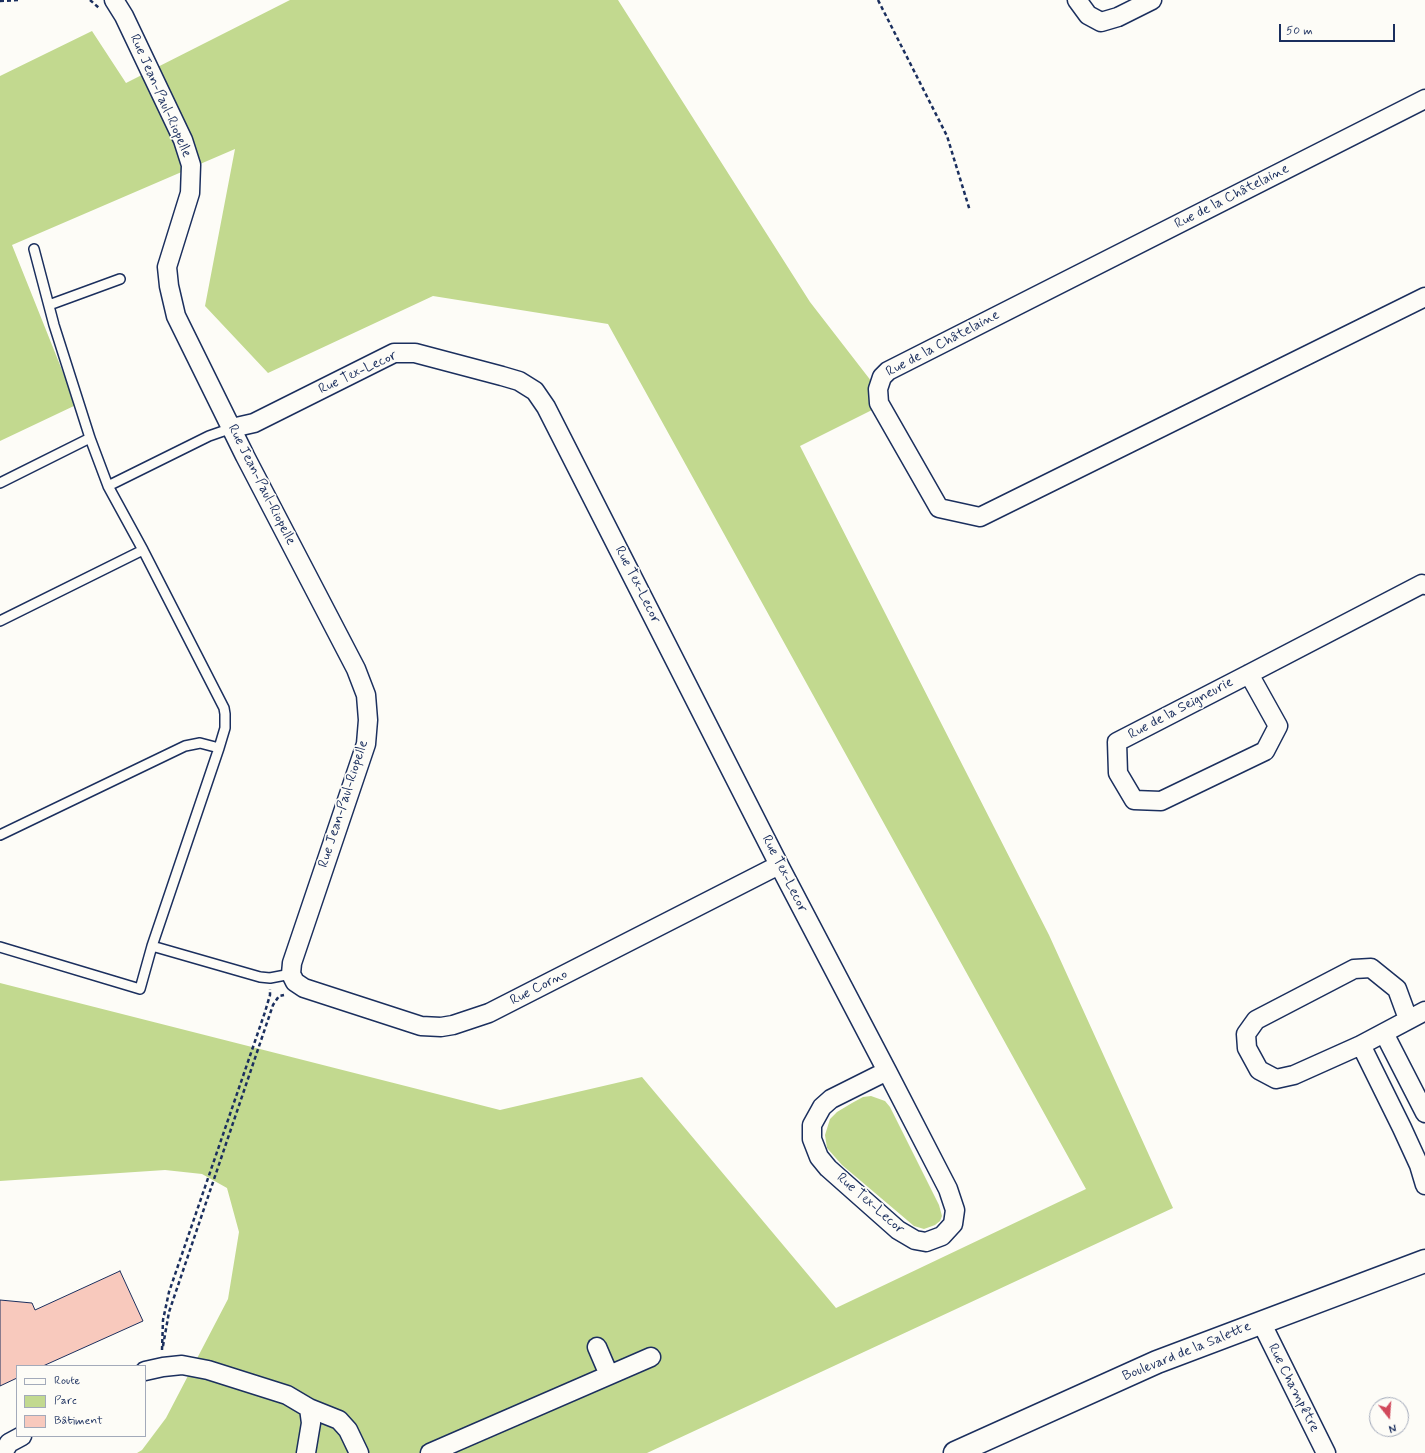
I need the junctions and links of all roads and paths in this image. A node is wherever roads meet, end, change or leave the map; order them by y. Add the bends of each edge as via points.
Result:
1 (20, 0) edge
2 (90, 0) edge
3 (878, 0) edge
4 (1077, 0) edge
5 (1152, 0) edge
6 (0, 1) edge
7 (108, 6) edge
8 (1425, 99) edge
9 (970, 212) dead end
10 (34, 249) dead end
11 (120, 279) dead end
12 (1425, 297) edge
13 (49, 305) junction
14 (232, 428) junction
15 (90, 438) junction
16 (0, 483) edge
17 (108, 486) junction
18 (143, 550) junction
19 (1425, 585) edge
20 (0, 621) edge
21 (1249, 674) junction
22 (219, 748) junction
23 (0, 835) edge
24 (779, 865) junction
25 (152, 946) junction
26 (0, 947) edge
27 (291, 974) junction
28 (270, 978) junction
29 (286, 995) dead end
30 (1425, 1011) edge
31 (1408, 1019) junction
32 (1384, 1033) junction
33 (1361, 1045) junction
34 (887, 1071) junction
35 (1425, 1112) edge
36 (1425, 1185) edge
37 (1425, 1261) edge
38 (1261, 1322) junction
39 (597, 1347) dead end
40 (652, 1357) dead end
41 (146, 1371) edge
42 (609, 1375) junction
43 (309, 1408) junction
44 (20, 1437) edge
45 (958, 1452) edge
46 (3, 1453) edge
47 (306, 1453) edge
48 (359, 1453) edge
49 (430, 1453) edge
50 (1326, 1453) edge

1 - 6 path
2 - 7 path
3 - 9 path via 947,136
4 - 5 street via 1085,12 1097,21 1118,17
7 - 14 street, Rue Jean-Paul-Riopelle via 128,23 189,156 192,178 190,193 168,259 169,286 180,325
8 - 12 street, Rue de la Châtelaine via 888,371 882,377 878,389 879,403 939,508 980,517
10 - 13 lane
11 - 13 lane
13 - 15 lane
14 - 17 lane via 209,436
14 - 24 street, Rue Tex-Lecor via 254,423 394,353 415,353 528,385 546,407
14 - 27 street, Rue Jean-Paul-Riopelle via 356,669 368,709 366,744 292,963
15 - 16 lane
15 - 17 lane
17 - 18 lane
18 - 20 lane
18 - 22 lane via 224,708 225,728
19 - 21 street, Rue de la Seigneurie via 1422,584
21 - 21 street, Rue de la Seigneurie via 1117,742 1118,773 1134,800 1161,801 1265,751 1278,726
22 - 23 lane via 200,743 185,746
22 - 25 lane
24 - 27 street, Rue Corno via 490,1014 453,1025 421,1026 304,988 295,982
24 - 34 street, Rue Tex-Lecor
25 - 26 lane via 140,989
25 - 28 lane
27 - 28 lane
28 - 29 path via 269,1001 168,1298 163,1320 162,1351 169,1312 273,1005 279,996
30 - 31 street
31 - 32 street
31 - 33 street via 1397,989 1371,968 1354,969 1256,1020 1246,1034 1247,1048 1259,1070 1276,1078 1294,1075
32 - 33 street
32 - 35 street
33 - 36 street via 1419,1165
34 - 34 street, Rue Tex-Lecor via 954,1203 955,1218 948,1230 926,1242 915,1240 898,1230 828,1168 819,1157 812,1139 812,1125 822,1107 836,1096
37 - 38 street, Boulevard de la Salette
38 - 45 street, Boulevard de la Salette via 1157,1362
38 - 50 street, Rue Champêtre
39 - 42 street
40 - 42 street
41 - 43 street via 182,1366 208,1370 282,1393
42 - 49 street
43 - 47 street via 311,1423
43 - 48 street via 339,1420 348,1430
44 - 46 street via 9,1443

